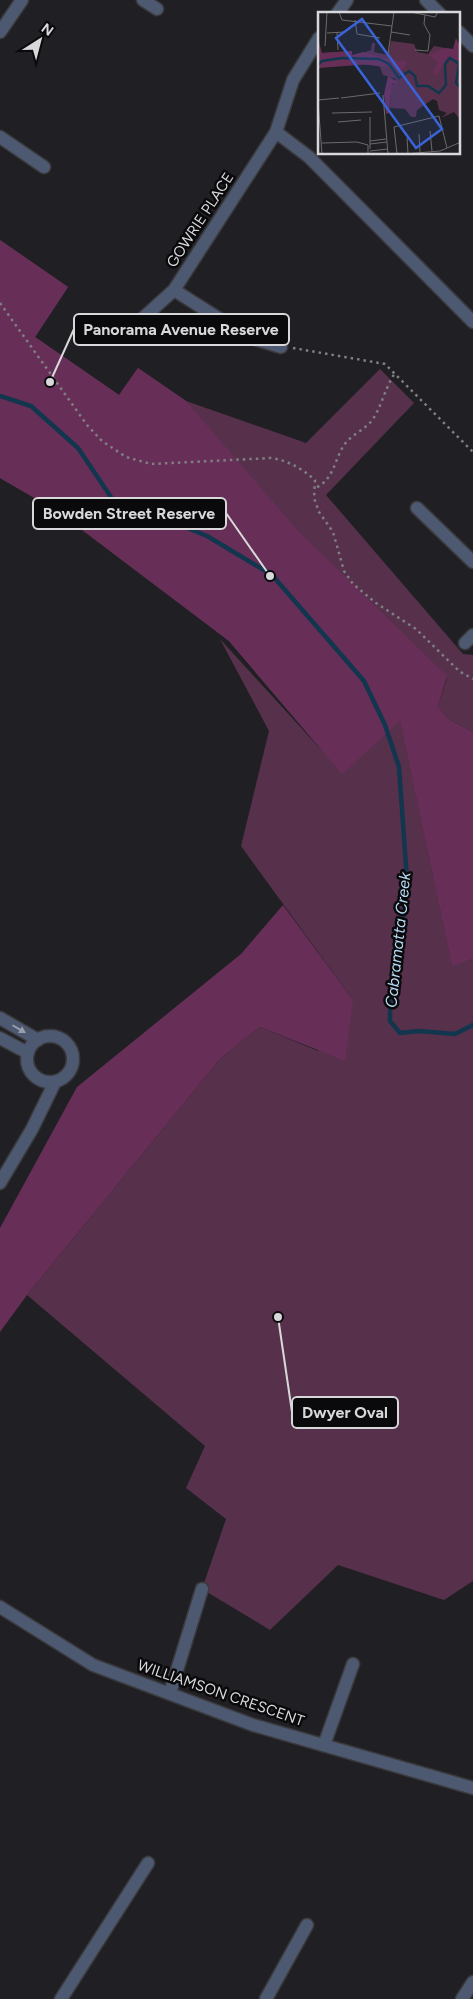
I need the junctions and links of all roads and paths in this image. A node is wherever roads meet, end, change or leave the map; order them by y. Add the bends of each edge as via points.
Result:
1 (22, 0) edge
2 (143, 0) edge
3 (348, 0) edge
4 (426, 0) edge
5 (156, 9) dead end
6 (339, 12) edge
7 (438, 12) edge
8 (0, 32) edge
9 (460, 33) edge
10 (318, 40) edge
11 (473, 46) edge
12 (276, 132) junction
13 (0, 137) edge
14 (44, 167) dead end
15 (174, 290) junction
16 (0, 303) edge
17 (143, 318) dead end
18 (473, 322) edge
19 (281, 347) joint
20 (394, 373) junction
21 (473, 452) edge
22 (316, 487) junction
23 (417, 508) dead end
24 (473, 562) edge
25 (473, 679) edge
26 (0, 1018) edge
27 (0, 1038) edge
28 (38, 1040) junction
29 (28, 1053) junction
30 (55, 1082) junction
31 (0, 1184) edge
32 (202, 1588) dead end
33 (0, 1606) edge
34 (352, 1664) dead end
35 (170, 1694) junction
36 (324, 1745) junction
37 (473, 1788) edge
38 (148, 1863) dead end
39 (307, 1925) dead end
40 (473, 1982) edge
41 (61, 1999) edge
42 (266, 1999) edge
43 (462, 1999) edge

1 - 8 street
2 - 5 street
3 - 6 street
4 - 7 street
9 - 11 street
10 - 12 street, GOWRIE PLACE via 293,80
12 - 15 street, GOWRIE PLACE
12 - 18 street via 309,157
13 - 14 street
15 - 17 street, GOWRIE PLACE
15 - 19 street via 248,337
16 - 22 path via 87,425 102,441 126,457 151,464 284,460 302,468 315,480
19 - 20 path via 309,349 385,364
20 - 21 path
20 - 22 path via 373,418 349,438 329,476
22 - 25 path via 316,505 333,532 344,571 353,584 416,629 460,671
23 - 24 street
26 -> 28 street
27 - 29 street
28 - 29 street
28 - 30 street via 45,1037 60,1039 71,1051 68,1073
29 - 30 street via 29,1069 33,1075 40,1080
30 - 31 street
32 - 35 street
33 - 35 street, WILLIAMSON CRESCENT via 93,1665
34 - 36 street
35 - 36 street, WILLIAMSON CRESCENT
36 - 37 street, WILLIAMSON CRESCENT
38 - 41 street
39 - 42 street
40 - 43 street

